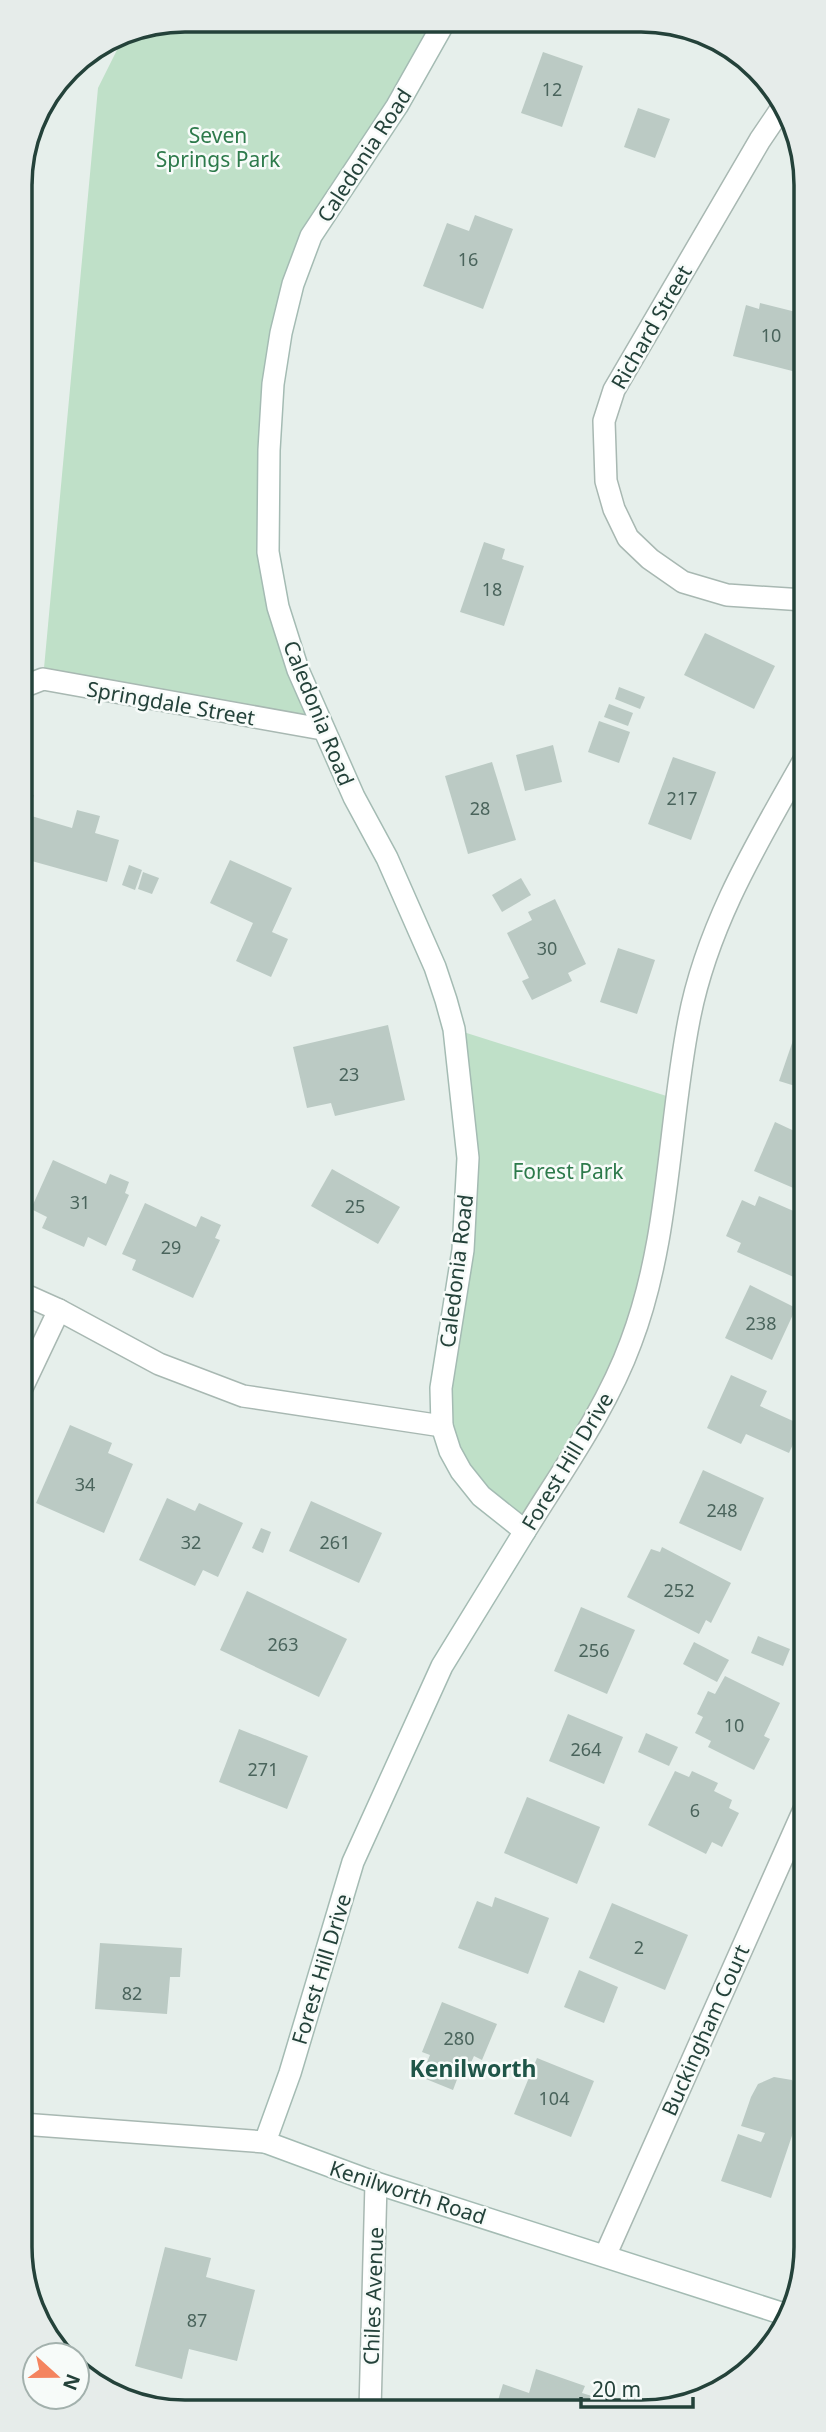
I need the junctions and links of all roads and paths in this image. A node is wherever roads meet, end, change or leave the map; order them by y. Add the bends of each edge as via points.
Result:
1 (439, 32) edge
2 (778, 115) edge
3 (794, 599) edge
4 (32, 683) edge
5 (322, 729) junction
6 (794, 778) edge
7 (32, 1298) edge
8 (59, 1310) junction
9 (32, 1367) edge
10 (442, 1426) junction
11 (525, 1531) junction
12 (794, 1832) edge
13 (32, 2125) edge
14 (265, 2143) junction
15 (376, 2183) junction
16 (605, 2256) junction
17 (780, 2313) edge
18 (370, 2400) edge

1 - 5 street, Caledonia Road via 397,106 311,236 281,333 272,397 268,552 278,607
2 - 3 street, Richard Street via 614,390 604,421 606,481 628,538 684,582 727,595
4 - 5 street, Springdale Street via 43,679
5 - 10 street, Caledonia Road via 436,967 454,1029 468,1158 463,1250 441,1388
6 - 11 street, Forest Hill Drive via 739,876 709,943 689,1018 651,1277 632,1342 611,1389
7 - 8 street
8 - 9 street
8 - 10 street via 159,1364 243,1396
10 - 11 street, Caledonia Road via 450,1451 481,1496
11 - 14 street, Forest Hill Drive via 442,1666 353,1862
12 - 16 street, Buckingham Court
13 - 14 street, Kenilworth Road
14 - 15 street, Kenilworth Road
15 - 16 street, Kenilworth Road
15 - 18 street, Chiles Avenue
16 - 17 street, Kenilworth Road

